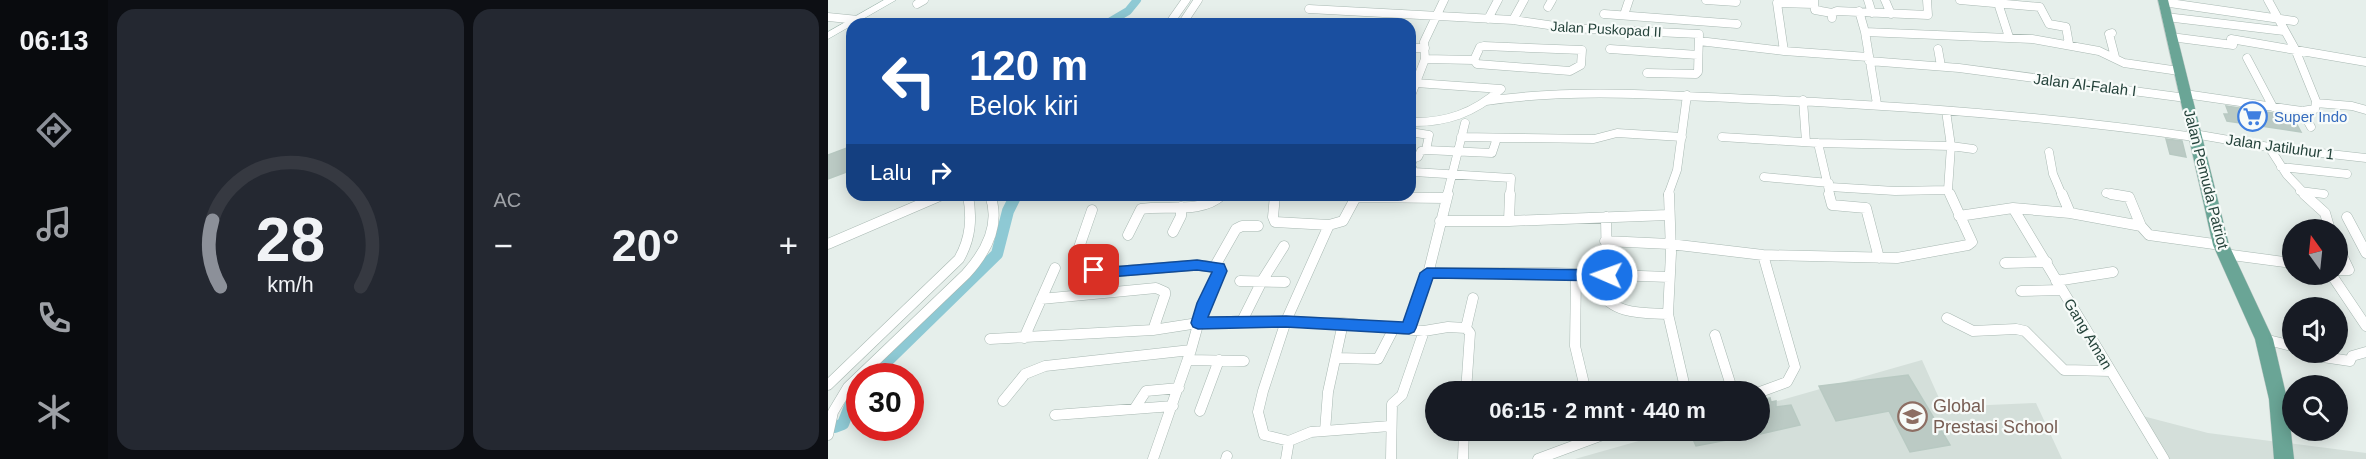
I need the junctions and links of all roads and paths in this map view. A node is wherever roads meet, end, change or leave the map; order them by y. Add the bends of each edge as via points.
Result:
1 (891, 0) edge
2 (1186, 0) edge
3 (1198, 0) edge
4 (1444, 0) edge
5 (1498, 0) edge
6 (1524, 0) edge
7 (1552, 0) edge
8 (1629, 0) edge
9 (1707, 0) edge
10 (1839, 0) edge
11 (1868, 0) edge
12 (1885, 0) edge
13 (1927, 0) edge
14 (1960, 0) edge
15 (2268, 0) edge
16 (1998, 1) edge
17 (1736, 2) dead end
18 (1814, 2) edge
19 (2164, 6) edge
20 (1548, 7) dead end
21 (1309, 9) dead end
22 (1844, 11) junction
23 (1859, 11) junction
24 (1872, 12) junction
25 (1604, 14) dead end
26 (1891, 14) junction
27 (1624, 15) junction
28 (1434, 16) junction
29 (1921, 16) junction
30 (828, 17) edge
31 (861, 18) edge
32 (1173, 18) edge
33 (1186, 18) edge
34 (2277, 18) junction
35 (846, 19) edge
36 (1488, 20) junction
37 (1700, 20) junction
38 (1513, 21) junction
39 (2294, 21) dead end
40 (1737, 24) dead end
41 (846, 26) edge
42 (2284, 31) junction
43 (1865, 32) junction
44 (2112, 33) dead end
45 (1928, 35) junction
46 (828, 36) edge
47 (2009, 37) junction
48 (2171, 37) junction
49 (1699, 38) junction
50 (2069, 44) junction
51 (1416, 48) edge
52 (1425, 48) junction
53 (1610, 49) dead end
54 (1938, 49) dead end
55 (2295, 49) junction
56 (1784, 51) junction
57 (1698, 55) junction
58 (2115, 57) junction
59 (1425, 58) junction
60 (2247, 58) dead end
61 (1868, 59) junction
62 (1474, 60) junction
63 (2366, 62) edge
64 (1941, 66) junction
65 (2179, 71) junction
66 (1647, 73) dead end
67 (1416, 78) edge
68 (1416, 80) edge
69 (1687, 95) junction
70 (2186, 96) junction
71 (1803, 100) junction
72 (1486, 102) junction
73 (2316, 103) junction
74 (1877, 104) junction
75 (2273, 107) junction
76 (2366, 110) edge
77 (1946, 111) junction
78 (2302, 111) junction
79 (1416, 122) edge
80 (1465, 123) dead end
81 (2311, 127) dead end
82 (1416, 133) edge
83 (2194, 136) junction
84 (1461, 137) junction
85 (1682, 137) junction
86 (1722, 137) dead end
87 (1497, 138) junction
88 (1806, 142) junction
89 (1818, 143) junction
90 (1951, 146) junction
91 (2269, 147) junction
92 (1973, 149) dead end
93 (1426, 150) junction
94 (2049, 152) dead end
95 (1456, 153) junction
96 (1416, 158) edge
97 (2366, 158) edge
98 (2281, 167) junction
99 (1416, 172) edge
100 (2347, 174) dead end
101 (1451, 175) junction
102 (1764, 177) dead end
103 (1829, 185) junction
104 (1948, 190) junction
105 (2300, 191) junction
106 (2106, 193) dead end
107 (2324, 194) dead end
108 (1416, 197) edge
109 (1446, 198) junction
110 (928, 201) edge
111 (969, 201) edge
112 (992, 201) edge
113 (1215, 201) edge
114 (1274, 201) edge
115 (1354, 201) edge
116 (1181, 207) junction
117 (2013, 208) junction
118 (1092, 210) dead end
119 (2070, 213) junction
120 (1668, 214) junction
121 (1959, 216) junction
122 (1606, 217) junction
123 (2347, 217) dead end
124 (2327, 219) edge
125 (1440, 221) junction
126 (1509, 221) junction
127 (1329, 225) junction
128 (1258, 226) dead end
129 (2141, 226) junction
130 (1173, 232) dead end
131 (1128, 235) dead end
132 (2362, 240) edge
133 (1605, 241) junction
134 (828, 244) edge
135 (1670, 244) junction
136 (1284, 246) dead end
137 (2222, 250) junction
138 (2366, 253) edge
139 (1763, 255) junction
140 (1879, 258) junction
141 (2282, 261) edge
142 (2047, 262) junction
143 (2005, 263) dead end
144 (1215, 266) junction
145 (1055, 268) dead end
146 (2113, 272) dead end
147 (1427, 273) junction
148 (1576, 274) junction
149 (1607, 275) junction
150 (1669, 277) junction
151 (1240, 281) dead end
152 (1262, 281) junction
153 (1285, 282) dead end
154 (2059, 285) junction
155 (2338, 285) edge
156 (1597, 288) dead end
157 (2022, 291) dead end
158 (1473, 298) dead end
159 (1041, 299) junction
160 (1668, 314) junction
161 (1947, 318) dead end
162 (1242, 321) junction
163 (1286, 321) junction
164 (1198, 323) junction
165 (1343, 323) junction
166 (2366, 326) edge
167 (1394, 328) junction
168 (1409, 328) junction
169 (1466, 328) junction
170 (1153, 330) junction
171 (1424, 331) junction
172 (1714, 335) dead end
173 (1024, 338) junction
174 (990, 339) dead end
175 (2264, 339) junction
176 (2282, 344) edge
177 (2366, 352) edge
178 (1190, 355) junction
179 (1336, 358) junction
180 (1219, 360) junction
181 (1244, 361) dead end
182 (2348, 361) edge
183 (2110, 371) junction
184 (1467, 381) edge
185 (1583, 381) edge
186 (1683, 381) edge
187 (1729, 381) edge
188 (828, 385) edge
189 (1179, 388) junction
190 (1770, 389) edge
191 (1003, 401) dead end
192 (1173, 406) junction
193 (1136, 408) junction
194 (1200, 411) dead end
195 (1055, 415) dead end
196 (1390, 426) junction
197 (1325, 431) junction
198 (828, 435) edge
199 (1289, 441) junction
200 (1464, 441) edge
201 (1579, 441) edge
202 (1153, 459) edge
203 (1286, 459) edge
204 (1391, 459) edge
205 (1463, 459) edge
206 (1538, 459) edge
207 (2164, 459) edge
208 (2284, 459) edge

1 - 31 street
2 - 32 street
3 - 33 street
4 - 28 street
5 - 36 street
6 - 38 street
7 - 20 street
8 - 27 street
9 - 17 street
10 - 22 street
11 - 24 street
12 - 26 street
13 - 29 street via 1929,15
14 - 16 street
15 - 34 street
16 - 47 street
16 - 50 street via 2040,7 2049,24 2066,27
18 - 22 street via 1815,10 1832,15
18 - 56 street via 1778,3
19 - 34 street
19 - 42 street
19 - 48 main road, Jalan Pemuda Patriot
21 - 28 street, Jalan Puskopad II
22 - 23 street
23 - 24 street
23 - 43 street
24 - 26 street
25 - 27 street
26 - 29 street
27 - 37 street
28 - 36 street, Jalan Puskopad II
28 - 52 street
29 - 45 street
30 - 35 street
34 - 39 street
34 - 42 street
36 - 38 street, Jalan Puskopad II
37 - 40 street
37 - 49 street
38 - 49 street, Jalan Puskopad II
41 - 46 street
42 - 55 street
43 - 45 street
43 - 61 street
44 - 58 street via 2109,34
45 - 47 street
47 - 50 street
48 - 55 street via 2233,45 2231,39
48 - 65 main road, Jalan Pemuda Patriot
49 - 56 street, Jalan Puskopad II
49 - 57 street
50 - 58 street
51 - 52 street
52 - 59 street
53 - 57 street
54 - 64 street
55 - 63 street
55 - 73 street
56 - 61 street, Jalan Puskopad II
57 - 66 street via 1696,74
58 - 65 street via 2124,63
59 - 62 street
59 - 67 street
60 - 75 street
61 - 64 street, Jalan Al-Falah I
61 - 74 street
62 - 62 street via 1477,64 1570,71 1580,66 1582,50 1480,47
64 - 70 street, Jalan Al-Falah I
65 - 70 main road, Jalan Pemuda Patriot
68 - 72 street via 1501,89
69 - 71 street, Jalan Jatiluhur 1
69 - 72 street, Jalan Jatiluhur 1 via 1541,95
69 - 85 street
70 - 75 street, Jalan Al-Falah I
70 - 83 main road, Jalan Pemuda Patriot
71 - 74 street, Jalan Jatiluhur 1
71 - 88 street
72 - 79 street, Jalan Jatiluhur 1 via 1446,122
73 - 76 street
73 - 78 street via 2312,110
74 - 77 street, Jalan Jatiluhur 1
75 - 78 street, Jalan Al-Falah I
77 - 83 street, Jalan Jatiluhur 1
77 - 90 street
78 - 81 street
80 - 84 street
82 - 93 street via 1429,135
83 - 91 street, Jalan Jatiluhur 1
83 - 137 main road, Jalan Pemuda Patriot
84 - 87 street
84 - 95 street
85 - 87 street via 1617,133 1592,139
85 - 120 street via 1668,196
86 - 88 street
87 - 95 street via 1492,153
88 - 89 street
89 - 90 street
89 - 103 street
90 - 92 street
90 - 104 street
91 - 97 street, Jalan Jatiluhur 1
91 - 98 street
93 - 95 street
93 - 96 street
94 - 119 street via 2053,174
95 - 101 street
98 - 100 street
98 - 105 street
99 - 101 street
101 - 109 street
101 - 126 street via 1511,178
102 - 103 street
103 - 104 street via 1895,191
103 - 140 street via 1833,206 1866,208
104 - 121 street
105 - 107 street
105 - 124 street
106 - 129 street via 2129,197
108 - 109 street
109 - 125 street
110 - 134 street
111 - 188 street via 969,238 959,259
112 - 198 street via 993,229 983,254 848,387 833,412
113 - 116 street
114 - 127 street via 1275,222
115 - 127 street via 1342,221
116 - 130 street
116 - 131 street via 1141,210
117 - 119 street
117 - 121 street
117 - 142 street, Gang Aman
118 - 144 street via 1075,259 1094,263 1096,273
119 - 129 street
120 - 122 street
120 - 135 street
121 - 140 street via 1970,245 1911,257
122 - 126 street
122 - 133 street
123 - 132 street
125 - 126 street
125 - 147 street
127 - 163 street
128 - 144 street via 1236,229
129 - 137 street via 2151,235
132 - 138 street
133 - 135 street
133 - 149 street
135 - 139 street
135 - 150 street
136 - 152 street
137 - 141 street
137 - 175 main road, Jalan Pemuda Patriot
139 - 140 street
139 - 190 street via 1795,367 1790,382
142 - 143 street
142 - 154 street, Gang Aman
144 - 164 street via 1220,269
145 - 159 street
146 - 154 street
147 - 148 street
147 - 168 street
148 - 149 street
148 - 185 street via 1575,346
149 - 150 street
150 - 160 street
151 - 152 street
152 - 153 street
152 - 162 street
154 - 157 street
154 - 183 street, Gang Aman
155 - 166 street
156 - 160 street via 1606,303 1618,310
158 - 169 street
159 - 170 street via 1156,288 1165,295
159 - 173 street
160 - 186 street
161 - 183 street via 1972,331 2025,331 2064,370
162 - 163 street
162 - 164 street
163 - 165 street
163 - 199 street via 1258,412 1264,435
164 - 170 street
164 - 178 street
165 - 167 street
165 - 179 street
167 - 168 street
167 - 179 street via 1378,359
168 - 171 street
169 - 171 street
169 - 184 street via 1470,333
170 - 173 street
171 - 196 street via 1402,395 1392,404
172 - 187 street
173 - 174 street
175 - 176 street
175 - 208 main road, Jalan Pemuda Patriot
177 - 182 street
178 - 180 street
178 - 189 street
178 - 191 street via 1045,366 1025,374
179 - 197 street
180 - 181 street
180 - 194 street
183 - 207 street, Gang Aman
189 - 192 street
189 - 193 street via 1146,391
192 - 193 street
192 - 202 street
193 - 195 street
196 - 197 street
196 - 204 street
197 - 199 street
199 - 203 street
200 - 205 street
201 - 206 street

